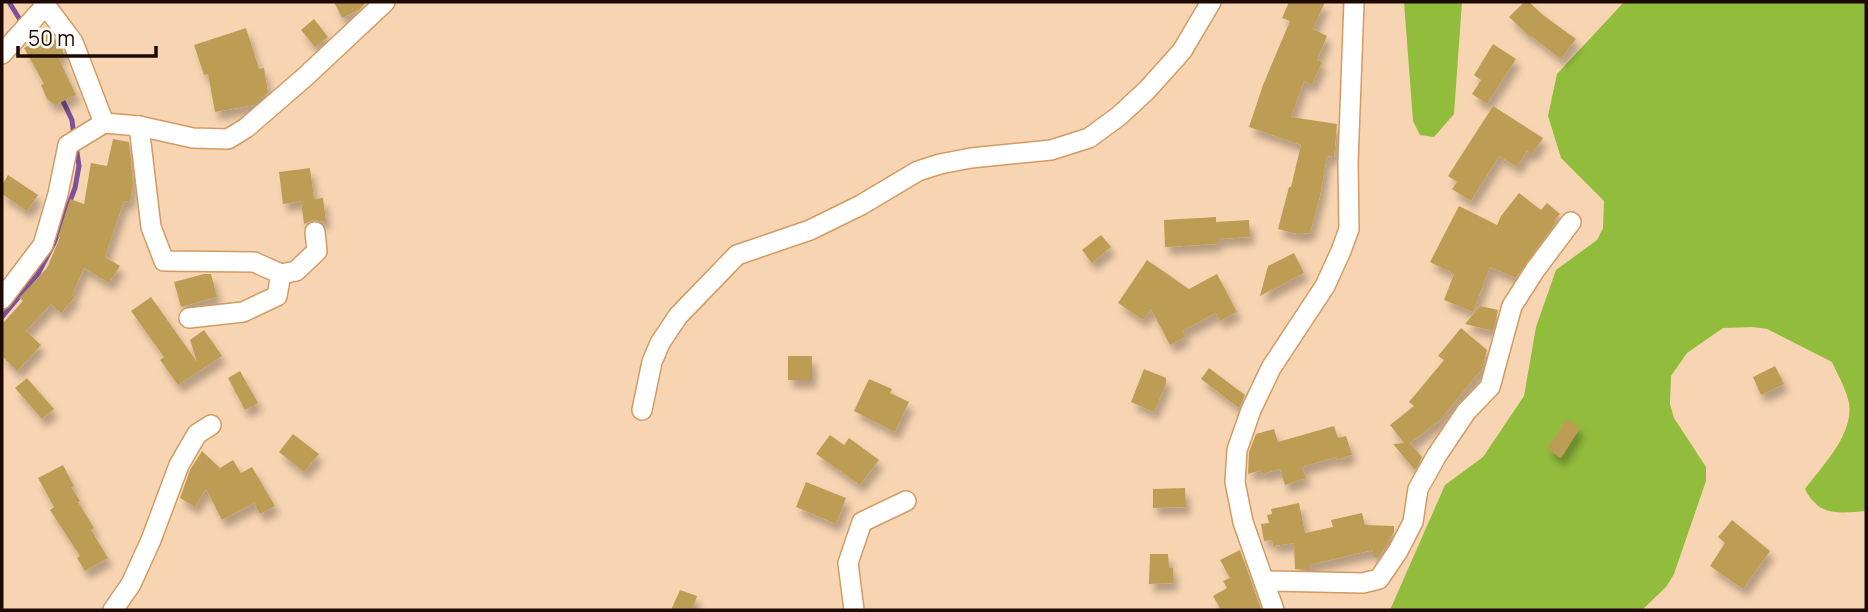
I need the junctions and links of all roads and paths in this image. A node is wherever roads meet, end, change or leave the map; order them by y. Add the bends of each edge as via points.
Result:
1 (385, 2) edge
2 (1211, 2) edge
3 (1354, 2) edge
4 (44, 4) edge
5 (2, 54) edge
6 (104, 123) junction
7 (139, 126) junction
8 (1571, 222) dead end
9 (315, 232) dead end
10 (281, 274) junction
11 (2, 299) edge
12 (189, 318) dead end
13 (642, 410) dead end
14 (211, 425) dead end
15 (906, 502) dead end
16 (1265, 581) junction
17 (113, 610) edge
18 (854, 610) edge
19 (1275, 610) edge

1 - 7 street via 305,78 228,139 193,138
2 - 13 street via 1182,51 1147,90 1089,138 1051,150 929,167 810,230 737,255 678,316 660,343
3 - 16 street via 1349,229 1325,286 1271,368 1237,450 1235,482 1243,522
4 - 5 street
4 - 6 street via 73,42
6 - 7 street
6 - 11 street via 68,145 43,245
7 - 10 street via 151,227 164,261 254,262
8 - 16 street via 1512,306 1490,387 1466,412 1431,466 1418,489 1413,522 1379,579 1363,583
9 - 10 street via 317,251 296,271
10 - 12 street via 277,296 243,312
14 - 17 street via 197,434 179,465 131,584
15 - 18 street via 862,522 848,563
16 - 19 street

